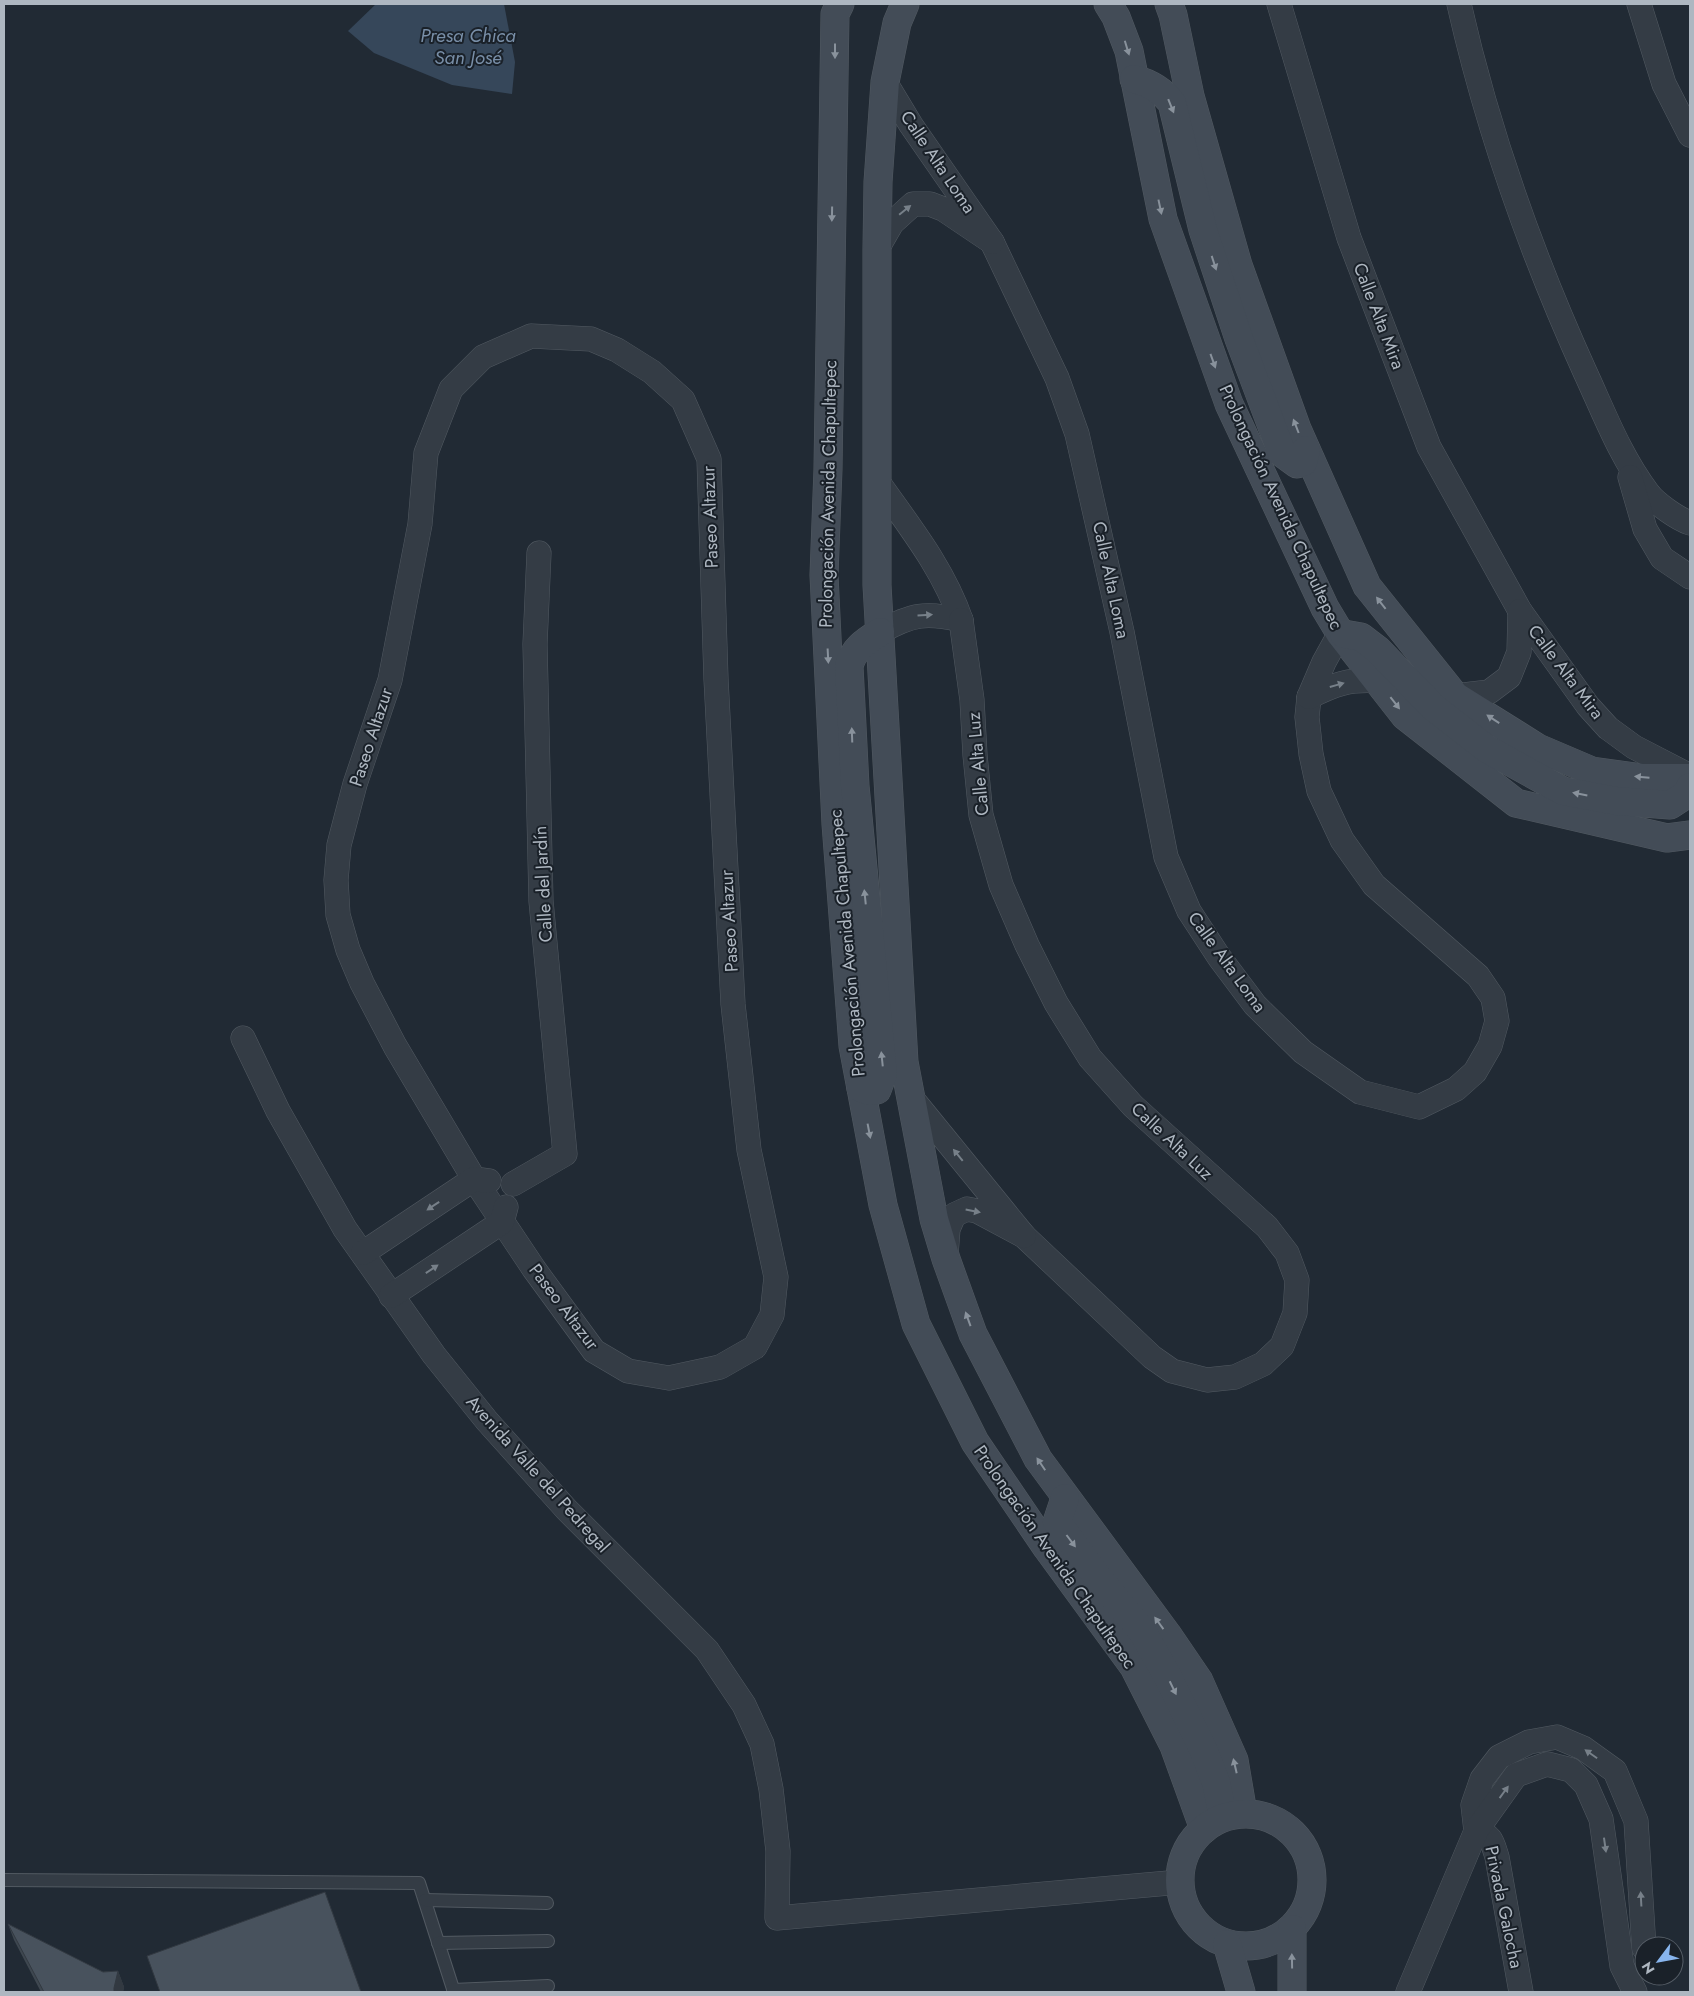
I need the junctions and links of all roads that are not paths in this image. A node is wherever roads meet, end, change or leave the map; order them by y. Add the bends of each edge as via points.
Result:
1 (906, 4) edge
2 (1108, 4) edge
3 (1169, 4) edge
4 (1279, 4) edge
5 (1459, 4) edge
6 (1639, 4) edge
7 (837, 7) edge
8 (1134, 79) junction
9 (885, 82) junction
10 (1690, 135) edge
11 (992, 242) junction
12 (877, 249) junction
13 (1306, 450) junction
14 (1623, 456) junction
15 (878, 482) junction
16 (1690, 523) edge
17 (539, 553) dead end
18 (1690, 577) edge
19 (1520, 610) junction
20 (961, 620) junction
21 (880, 632) junction
22 (1340, 633) junction
23 (1378, 682) junction
24 (1454, 696) junction
25 (1309, 697) junction
26 (1690, 777) edge
27 (1690, 787) edge
28 (1682, 840) edge
29 (244, 1038) dead end
30 (861, 1088) junction
31 (910, 1096) junction
32 (474, 1179) junction
33 (513, 1184) junction
34 (502, 1222) junction
35 (1024, 1236) junction
36 (363, 1253) junction
37 (946, 1259) junction
38 (391, 1296) junction
39 (1223, 1820) junction
40 (1476, 1831) junction
41 (4, 1880) edge
42 (1180, 1882) junction
43 (425, 1900) junction
44 (547, 1903) dead end
45 (1292, 1929) junction
46 (1643, 1936) edge
47 (548, 1941) dead end
48 (438, 1943) junction
49 (1227, 1944) junction
50 (548, 1986) dead end
51 (453, 1991) edge
52 (1242, 1992) edge
53 (1292, 1992) edge
54 (1408, 1992) edge
55 (1522, 1992) edge
56 (1637, 1992) edge

1 - 9 street via 897,23
2 -> 8 street, Prolongación Avenida Chapultepec via 1129,51
13 -> 3 street via 1238,266 1190,96
4 - 19 street, Calle Alta Mira via 1349,238 1429,447
5 - 14 street via 1473,66 1510,190 1556,308
6 - 10 street via 1664,84
7 -> 30 street, Prolongación Avenida Chapultepec via 824,575 836,824 853,1046
8 -> 13 street via 1156,87 1172,103 1203,230 1269,422 1286,457 1297,464 1303,462
8 -> 22 street, Prolongación Avenida Chapultepec via 1163,219 1229,404 1325,608
9 - 11 street, Calle Alta Loma
9 - 12 street
12 -> 11 street, Calle Alta Loma via 892,222 913,204 930,204 943,209
11 - 25 street, Calle Alta Loma via 1057,378 1077,434 1122,632 1166,857 1189,911 1255,1005 1304,1052 1360,1092 1419,1107 1456,1089 1476,1072 1490,1046 1497,1021 1493,998 1478,976 1374,885 1342,840 1319,791 1307,717
12 - 15 street
24 -> 13 street via 1368,586
14 - 16 street via 1649,495 1682,521
14 - 18 street via 1645,529 1662,558
15 - 20 street, Calle Alta Luz via 945,581
15 - 21 street
17 - 33 street, Calle del Jardín via 535,644 542,901 565,1154
19 - 24 street, Calle Alta Mira via 1519,652 1509,677 1489,692
19 - 26 street, Calle Alta Mira via 1588,706 1608,728 1634,747
21 -> 20 street via 916,616 936,614
20 - 35 street, Calle Alta Luz via 972,700 980,815 1002,885 1027,945 1056,1003 1090,1058 1133,1106 1267,1227 1287,1253 1297,1280 1295,1313 1282,1346 1263,1364 1235,1377 1207,1380 1172,1371 1152,1357
30 -> 21 street via 877,1090 883,1074 855,786 850,666 857,649
21 - 31 street via 904,1062
22 - 23 street, Prolongación Avenida Chapultepec
22 - 25 street, Calle Alta Loma
27 -> 22 street via 1686,794 1670,805 1616,801 1563,790 1487,749 1433,708 1378,650 1361,637
25 -> 23 street via 1332,686 1357,680
23 -> 28 street, Prolongación Avenida Chapultepec via 1405,716 1516,803
26 -> 24 street via 1643,778 1592,771 1538,748
29 - 36 street, Avenida Valle del Pedregal via 278,1111 345,1229
30 -> 39 street, Prolongación Avenida Chapultepec via 883,1206 916,1324 975,1442 1046,1548 1134,1667 1174,1746
35 -> 31 street, Calle Alta Luz
31 - 37 street via 934,1219
32 - 33 street
32 - 34 street, Paseo Altazur
32 - 34 street, Paseo Altazur via 395,1046 348,950 338,915 339,845 355,784 390,680 420,524 426,453 451,389 483,357 531,336 591,339 652,372 684,400 709,459 716,679 733,1004 749,1150 776,1277 772,1315 755,1347 720,1367 669,1378 628,1371 594,1351
32 -> 36 street
33 - 34 street
38 -> 34 street
37 -> 35 street, Calle Alta Luz via 948,1229 954,1215 967,1208
36 - 38 street, Avenida Valle del Pedregal
39 -> 37 street via 1234,1760 1199,1681 1038,1459 973,1334
38 - 42 street, Avenida Valle del Pedregal via 487,1421 567,1510 708,1650 744,1704 762,1744 770,1789 778,1851 777,1918
39 - 42 street via 1191,1843 1182,1862
39 - 45 street via 1266,1816 1287,1827 1302,1844 1311,1866 1312,1889 1306,1911
46 -> 40 street via 1636,1821 1615,1771 1583,1748 1557,1737 1529,1742 1499,1757 1482,1779 1473,1805
40 - 54 street
40 - 55 street, Privada Galocha via 1492,1840 1497,1857
40 -> 56 street via 1516,1775 1547,1764 1571,1770 1586,1785 1601,1819 1622,1966
41 - 43 lane via 420,1883
42 - 49 street via 1183,1901 1192,1919 1207,1934
43 - 44 lane
43 - 48 lane
45 - 49 street via 1273,1942 1250,1947
53 -> 45 street
47 - 48 lane
48 - 51 lane
49 - 52 street
50 - 51 lane

